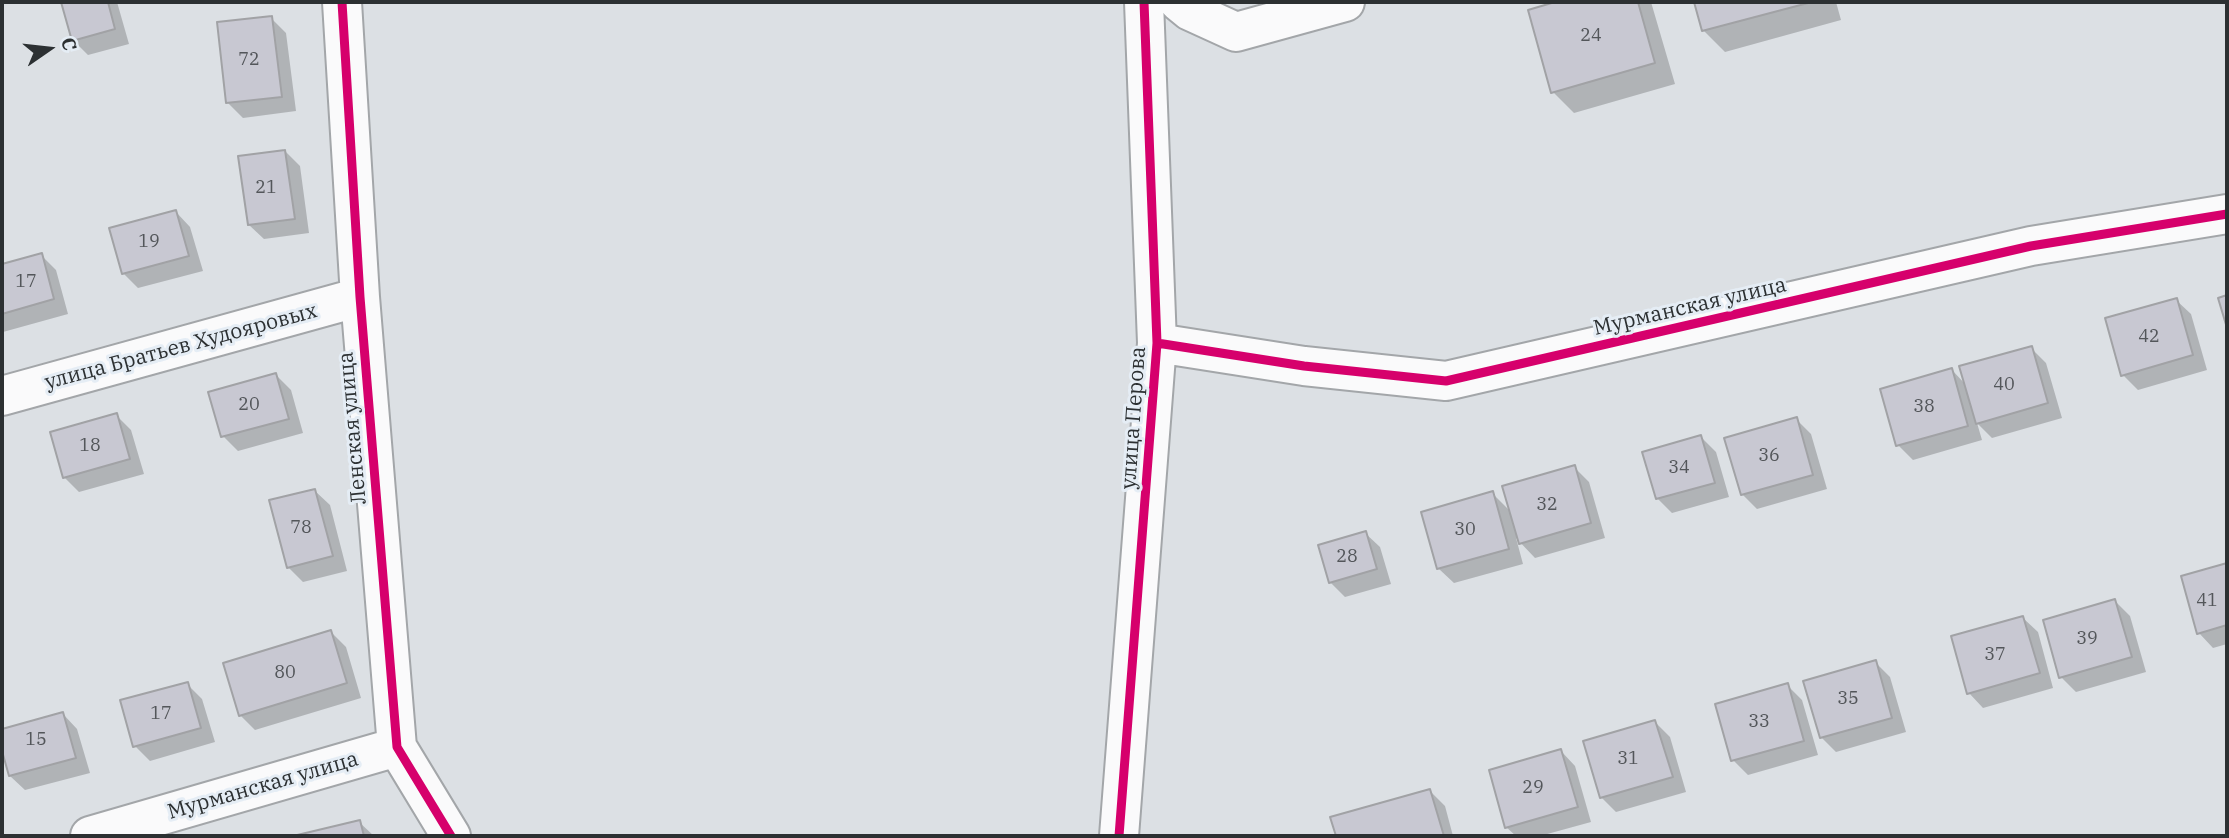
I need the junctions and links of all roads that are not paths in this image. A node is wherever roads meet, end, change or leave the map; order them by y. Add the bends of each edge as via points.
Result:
1 (342, 2) edge
2 (1144, 2) edge
3 (1179, 2) edge
4 (1345, 2) edge
5 (2227, 214) edge
6 (360, 297) junction
7 (1157, 343) junction
8 (2, 396) edge
9 (397, 747) junction
10 (90, 836) edge
11 (451, 836) edge
12 (1119, 836) edge

1 - 6 street, Ленская улица
2 - 7 street, улица Перова
3 - 4 street via 1236,32
5 - 7 street, Мурманская улица via 2031,246 1446,381 1304,366
6 - 8 street, улица Братьев Худояровых
6 - 9 street, Ленская улица
7 - 12 street, улица Перова
9 - 10 street, Мурманская улица
9 - 11 street, Ленская улица

